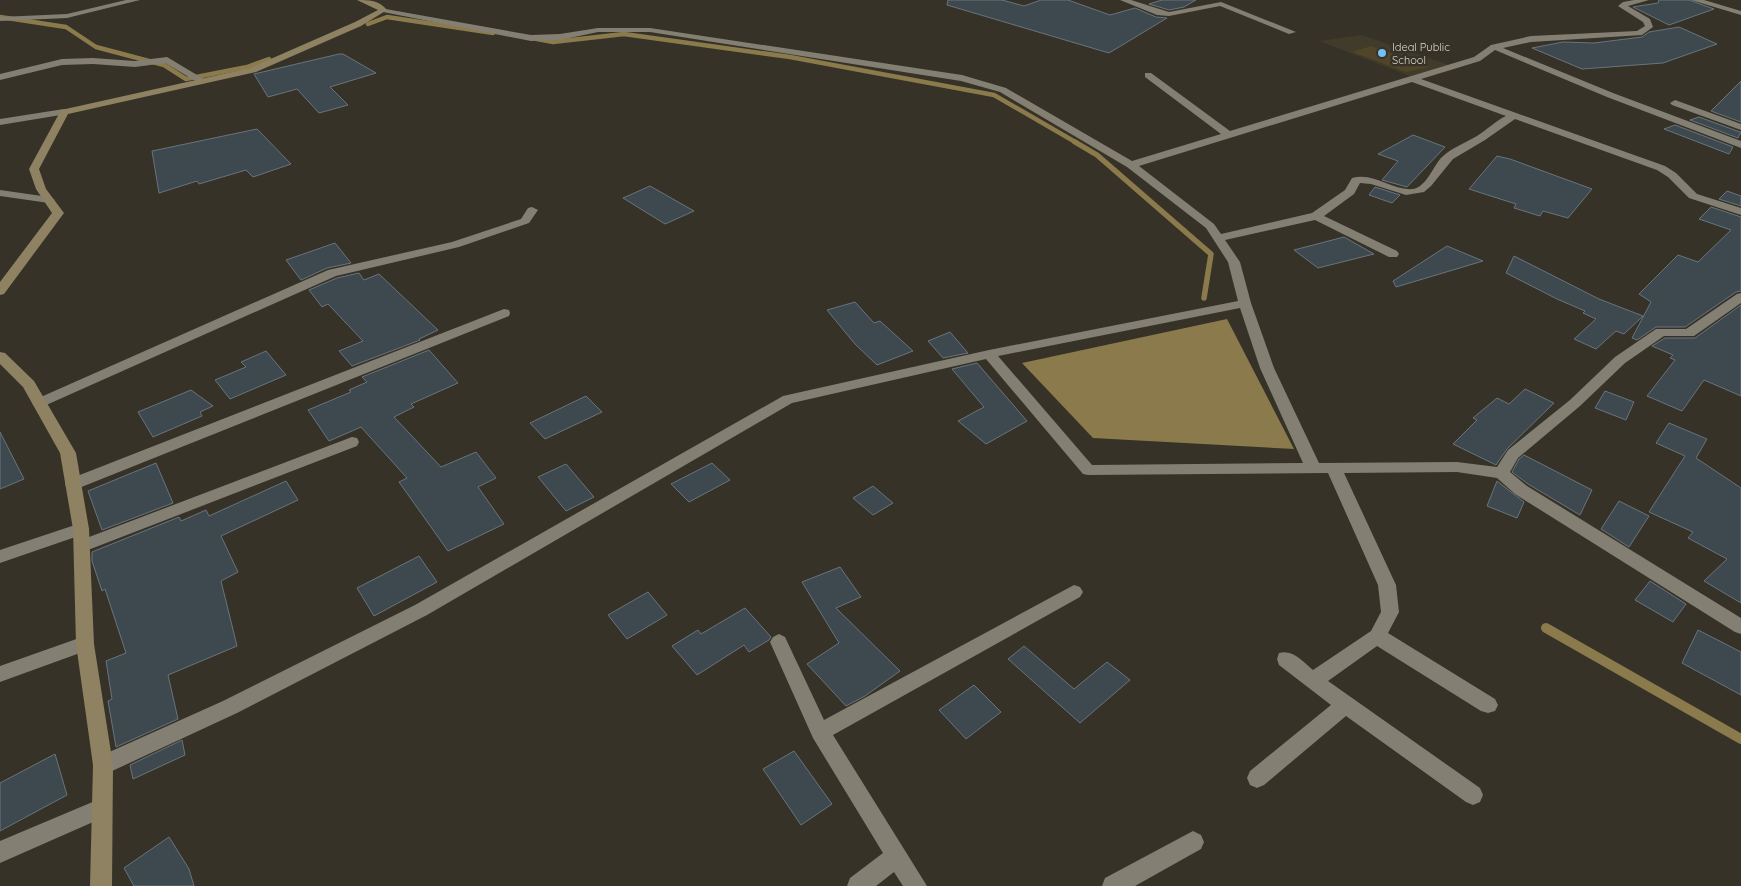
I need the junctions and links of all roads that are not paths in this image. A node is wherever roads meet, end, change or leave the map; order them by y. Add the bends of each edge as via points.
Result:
1 (136, 0) edge
2 (361, 0) edge
3 (1124, 0) edge
4 (1645, 0) edge
5 (1695, 0) edge
6 (383, 10) junction
7 (1741, 13) edge
8 (0, 19) edge
9 (1292, 32) dead end
10 (1494, 47) junction
11 (1148, 75) dead end
12 (0, 76) edge
13 (1413, 79) junction
14 (202, 81) junction
15 (1675, 103) dead end
16 (64, 112) junction
17 (1513, 116) junction
18 (0, 122) edge
19 (1741, 127) edge
20 (1229, 135) junction
21 (1741, 145) edge
22 (1131, 165) junction
23 (0, 193) edge
24 (49, 200) junction
25 (532, 210) dead end
26 (1741, 212) edge
27 (1316, 216) junction
28 (1218, 238) junction
29 (1393, 254) dead end
30 (0, 291) edge
31 (1741, 297) edge
32 (1245, 302) junction
33 (504, 313) dead end
34 (989, 354) junction
35 (0, 356) edge
36 (39, 403) junction
37 (352, 442) dead end
38 (1313, 467) junction
39 (1333, 467) junction
40 (1501, 473) junction
41 (73, 484) junction
42 (81, 538) junction
43 (0, 557) edge
44 (1074, 592) dead end
45 (1741, 627) edge
46 (1377, 636) junction
47 (780, 642) dead end
48 (85, 644) junction
49 (1286, 659) dead end
50 (0, 674) edge
51 (1313, 681) junction
52 (1346, 704) junction
53 (1488, 705) dead end
54 (820, 732) junction
55 (103, 765) junction
56 (1257, 778) dead end
57 (1473, 795) dead end
58 (102, 808) junction
59 (1193, 842) dead end
60 (0, 852) edge
61 (897, 856) junction
62 (101, 886) edge
63 (858, 886) edge
64 (916, 886) edge
65 (1113, 886) edge

1 - 8 street via 67,16
2 - 6 street
3 - 9 street via 1169,14 1215,4 1227,5
4 - 10 street via 1622,6 1647,21 1649,28 1639,33 1531,39
5 - 7 street
6 - 14 street via 253,70
6 - 22 street via 531,38 606,30 650,30 962,78 1003,90
10 - 13 street via 1477,59
10 - 21 street
11 - 20 street
12 - 14 street via 62,62 135,64 167,60
13 - 17 street
13 - 20 street
14 - 16 street
15 - 19 street
16 - 18 street
16 - 24 street via 34,169
17 - 26 street via 1661,168 1693,196
17 - 27 street via 1446,159 1420,190 1414,192 1360,179 1356,180 1350,192
20 - 22 street
22 - 28 street via 1210,226
23 - 24 street
24 - 30 street via 58,214
25 - 36 street via 525,221 455,245 332,272
27 - 28 street
27 - 29 street
28 - 32 street via 1234,262
31 - 40 street via 1689,333 1661,332 1620,360 1575,403 1512,454
32 - 34 street
32 - 38 street via 1267,368
33 - 41 street
34 - 38 street via 1088,470
34 - 55 street via 788,399 421,610 230,706
35 - 36 street via 29,384
36 - 41 street via 68,453
37 - 42 street
38 - 39 street
39 - 40 street via 1457,467
39 - 46 street via 1387,585 1390,612
40 - 45 street via 1521,490
41 - 42 street
42 - 43 street
42 - 48 street
44 - 54 street
46 - 51 street
46 - 53 street
47 - 54 street
48 - 50 street
48 - 55 street
49 - 51 street
51 - 52 street
52 - 56 street
52 - 57 street
54 - 61 street
55 - 58 street
58 - 60 street
58 - 62 street
59 - 65 street
61 - 63 street
61 - 64 street

